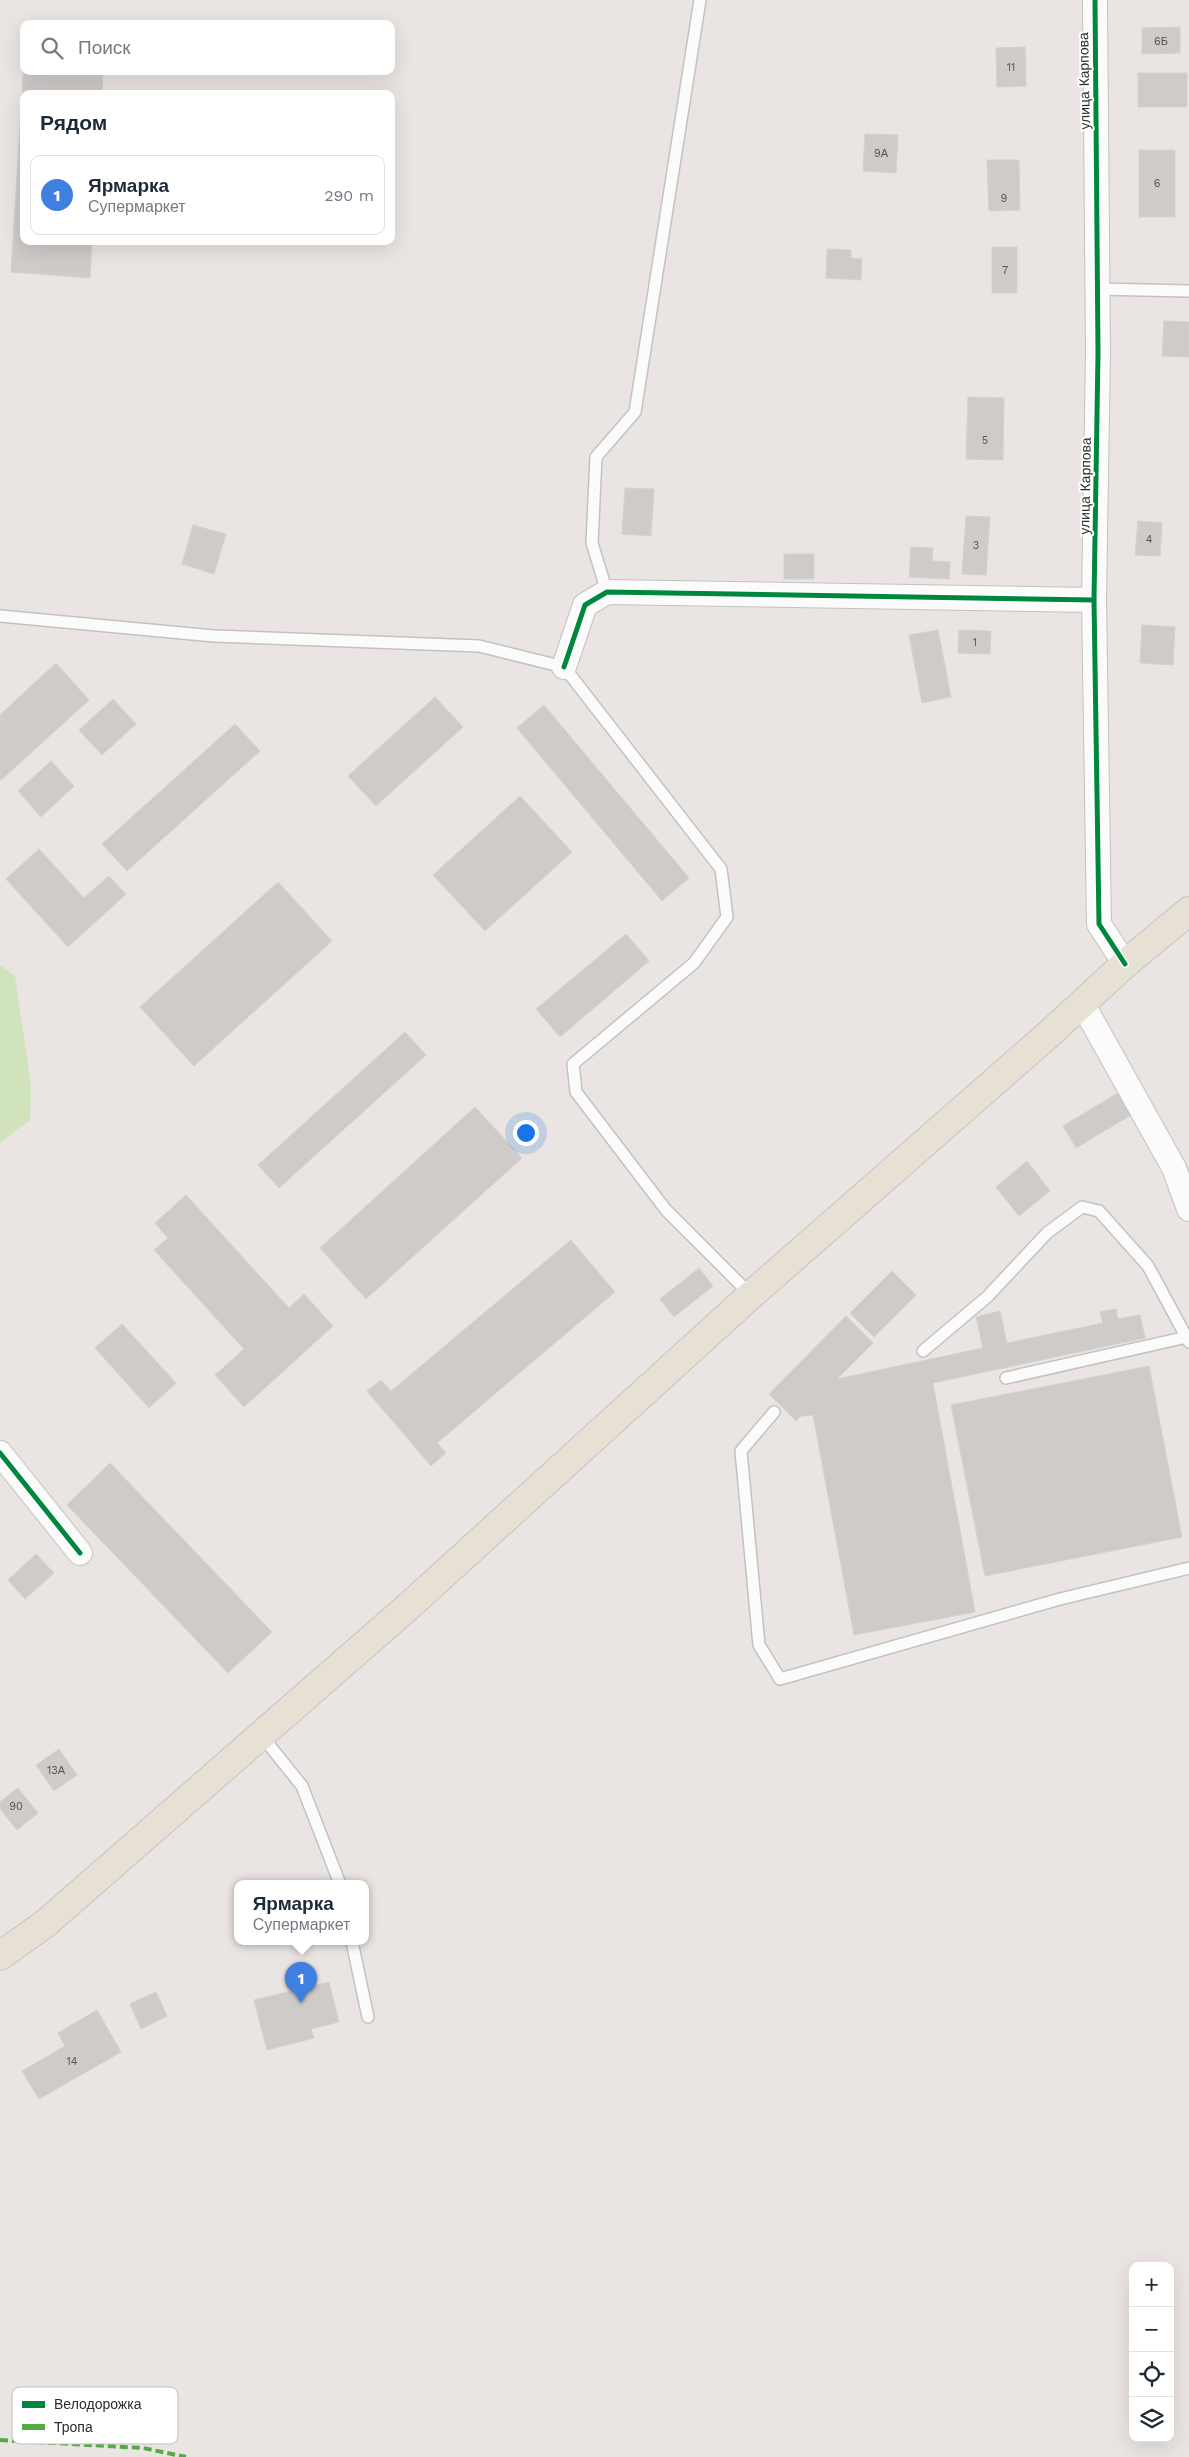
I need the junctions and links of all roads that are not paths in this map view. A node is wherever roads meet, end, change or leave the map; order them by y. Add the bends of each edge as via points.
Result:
1 (700, 0) edge
2 (1095, 0) edge
3 (1098, 289) junction
4 (1189, 291) edge
5 (607, 592) junction
6 (1094, 600) junction
7 (0, 616) edge
8 (564, 667) junction
9 (1189, 911) edge
10 (1125, 964) junction
11 (1082, 1003) junction
12 (1189, 1209) edge
13 (751, 1295) junction
14 (1188, 1340) edge
15 (923, 1351) dead end
16 (1006, 1378) dead end
17 (774, 1412) dead end
18 (0, 1453) edge
19 (80, 1553) dead end
20 (1189, 1568) edge
21 (260, 1736) junction
22 (338, 1880) edge
23 (353, 1945) edge
24 (0, 1956) edge
25 (368, 2017) dead end

1 - 5 lane via 635,412 596,457 592,543
2 - 3 street, улица Карпова
3 - 4 lane
3 - 6 street, улица Карпова
5 - 6 street
5 - 8 street via 585,605
6 - 10 street, улица Карпова via 1099,924
7 - 8 lane via 214,636 479,646
8 - 13 lane via 721,869 727,917 694,963 572,1064 576,1092 666,1210
9 - 10 main road
10 - 11 main road
11 - 12 street via 1174,1168
11 - 13 main road
13 - 21 main road
14 - 15 lane via 1148,1266 1100,1211 1082,1207 1047,1233 988,1298
14 - 16 lane
17 - 20 lane via 740,1451 760,1644 780,1679 1060,1600
18 - 19 street
21 - 22 lane via 302,1786
21 - 24 main road via 46,1923
23 - 25 lane

